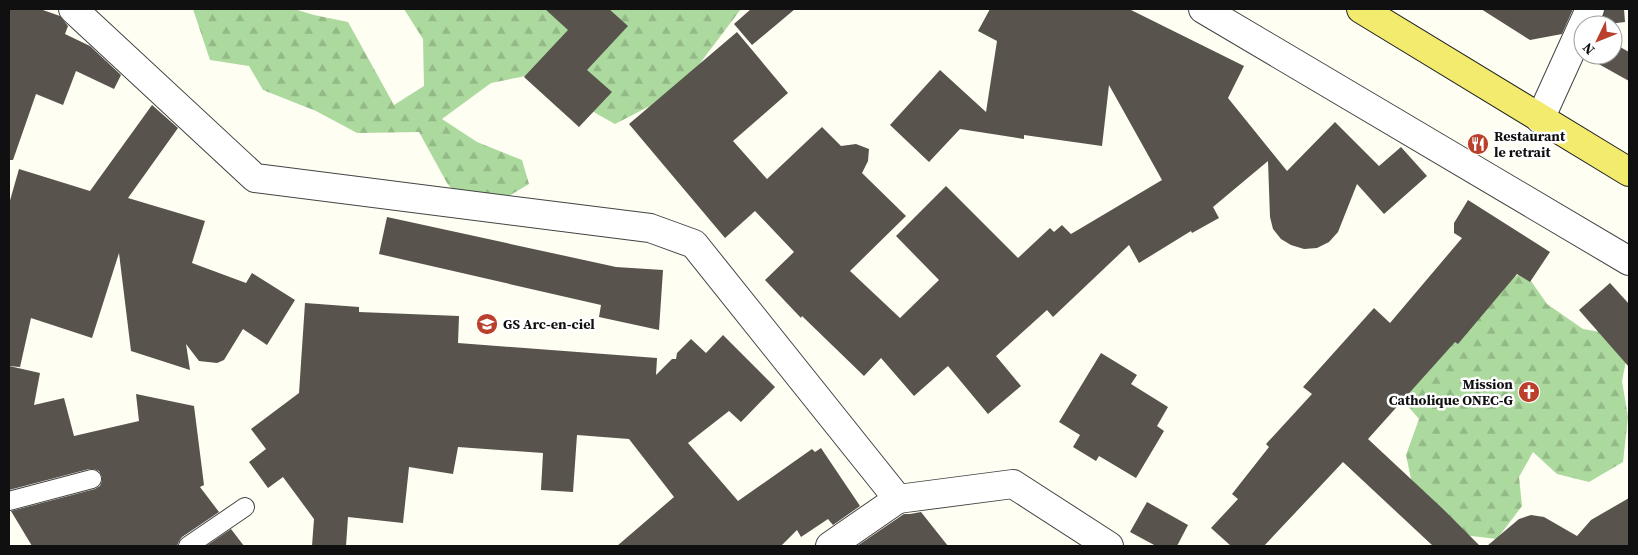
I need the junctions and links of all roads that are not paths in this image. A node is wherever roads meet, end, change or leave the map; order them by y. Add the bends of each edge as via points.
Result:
1 (73, 9) edge
2 (1202, 9) edge
3 (1361, 9) edge
4 (1590, 9) edge
5 (1540, 119) junction
6 (1629, 172) edge
7 (1629, 261) edge
8 (92, 480) dead end
9 (898, 499) junction
10 (9, 501) edge
11 (245, 507) dead end
12 (188, 546) edge
13 (830, 546) edge
14 (1109, 546) edge

1 - 9 street via 254,178 650,228 694,244
2 - 7 street
3 - 5 main road
4 - 5 street
5 - 6 main road
8 - 10 lane
9 - 13 street
9 - 14 street via 1013,484
11 - 12 lane

